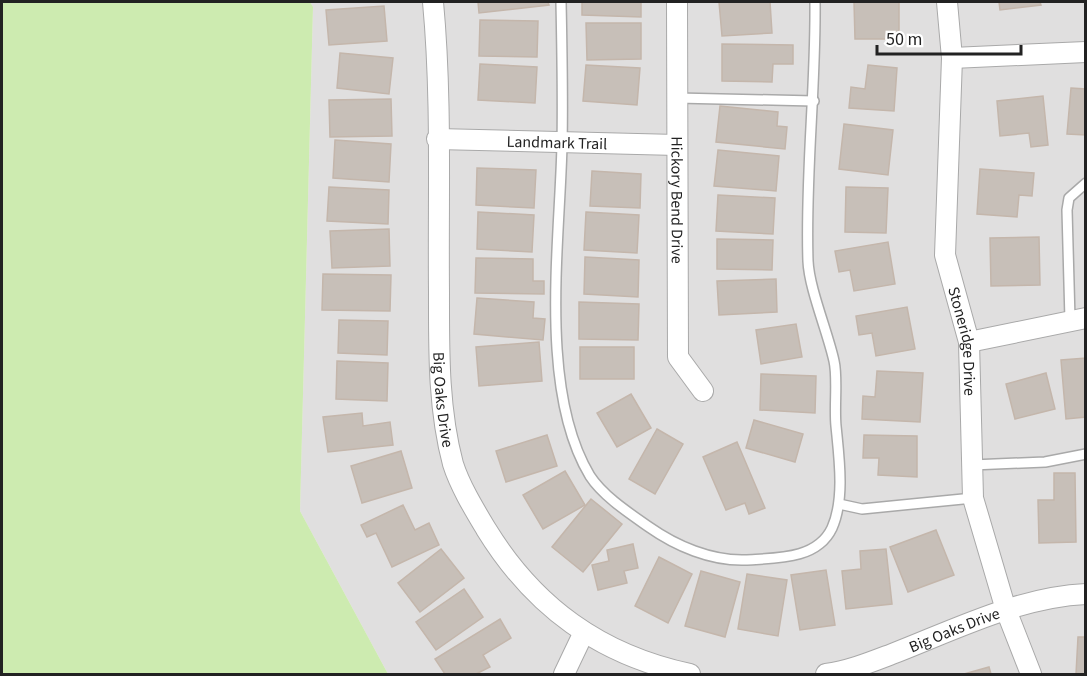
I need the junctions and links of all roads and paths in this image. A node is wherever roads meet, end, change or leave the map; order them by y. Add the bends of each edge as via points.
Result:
1 (433, 2) edge
2 (561, 2) edge
3 (677, 2) edge
4 (815, 2) edge
5 (947, 2) edge
6 (1086, 52) edge
7 (952, 58) junction
8 (677, 98) junction
9 (814, 100) junction
10 (437, 139) junction
11 (562, 142) junction
12 (677, 145) junction
13 (1086, 183) edge
14 (1078, 319) edge
15 (969, 342) junction
16 (703, 391) dead end
17 (1086, 454) edge
18 (972, 465) junction
19 (973, 498) junction
20 (839, 504) junction
21 (1086, 594) edge
22 (1006, 610) junction
23 (584, 632) junction
24 (564, 675) edge
25 (690, 675) edge
26 (826, 675) edge
27 (1031, 675) edge

1 - 10 street, Big Oaks Drive
2 - 11 lane
3 - 8 street, Hickory Bend Drive
4 - 9 lane
5 - 7 street, Stoneridge Drive
6 - 7 street
7 - 15 street, Stoneridge Drive via 945,255
8 - 9 lane
8 - 12 street, Hickory Bend Drive
9 - 20 lane via 808,265 835,365 833,402
10 - 11 street, Landmark Trail
10 - 23 street, Big Oaks Drive via 440,378 454,465 476,513 507,563 555,613
11 - 12 street, Landmark Trail
11 - 20 lane via 556,341 565,409 574,442 592,479 626,511 660,535 702,554 734,560 792,556 812,550 831,531
12 - 16 street, Hickory Bend Drive via 678,357
13 - 14 lane via 1070,198 1067,210 1066,231
14 - 15 street
15 - 18 street, Stoneridge Drive
17 - 18 lane via 1045,462
18 - 19 street, Stoneridge Drive
19 - 20 lane via 862,509
19 - 22 street, Stoneridge Drive
21 - 22 street, Big Oaks Drive
22 - 26 street, Big Oaks Drive via 882,658
22 - 27 street, Stoneridge Drive
23 - 24 street
23 - 25 street, Big Oaks Drive via 615,650

